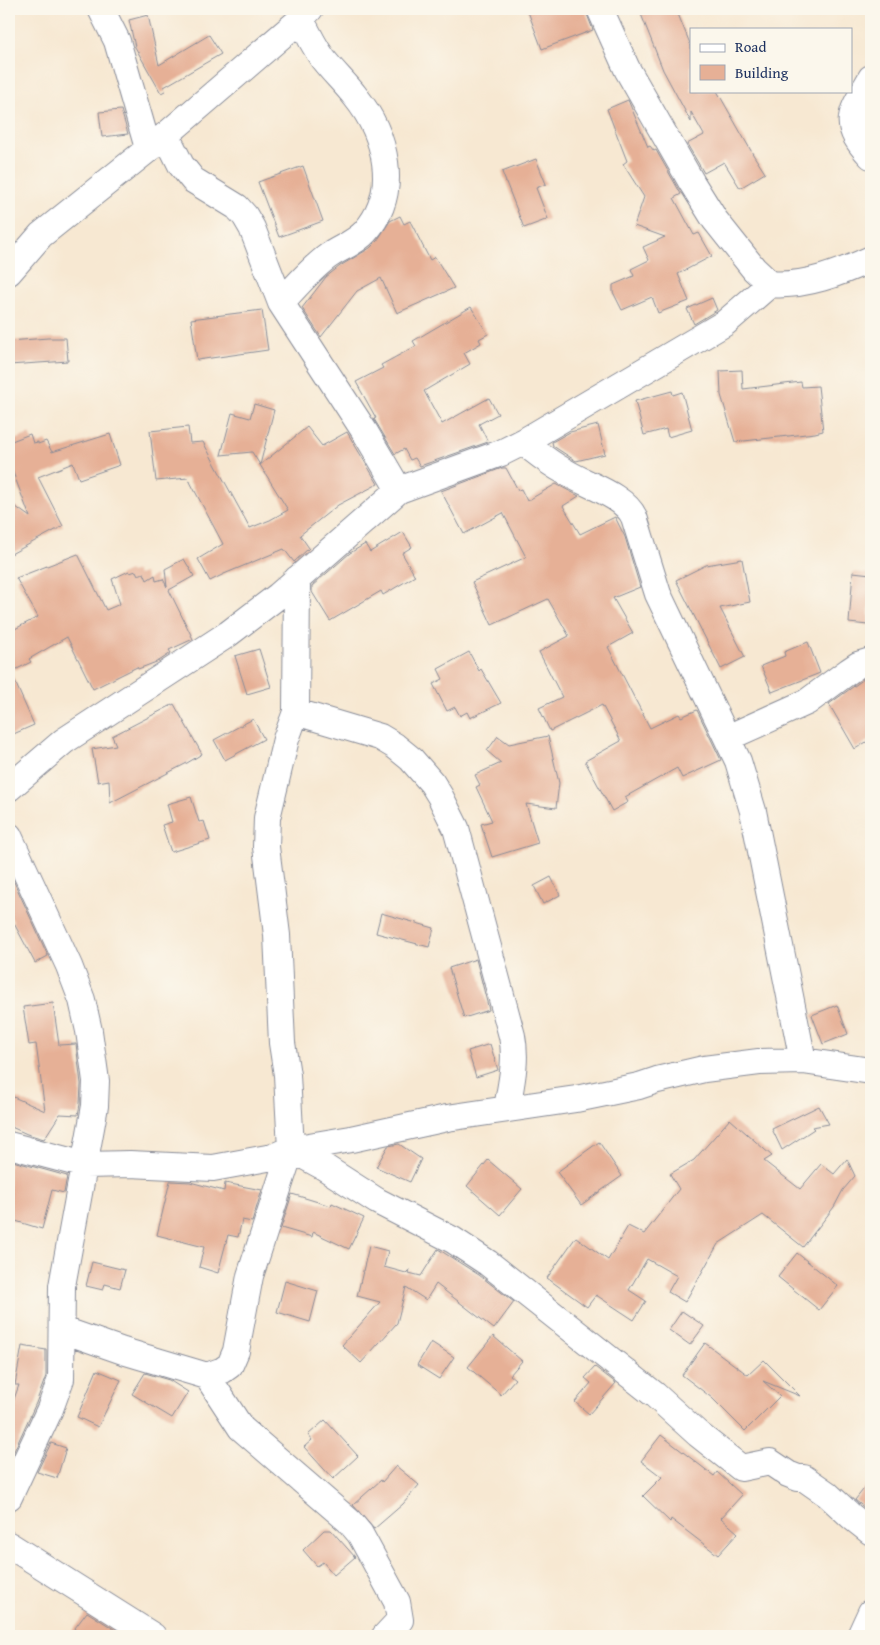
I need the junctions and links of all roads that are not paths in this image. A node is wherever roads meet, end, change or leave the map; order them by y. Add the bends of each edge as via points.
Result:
1 (101, 9) edge
2 (600, 9) edge
3 (305, 14) edge
4 (871, 78) edge
5 (157, 142) junction
6 (871, 156) edge
7 (866, 270) edge
8 (9, 272) edge
9 (770, 284) junction
10 (280, 303) junction
11 (523, 442) junction
12 (399, 490) junction
13 (297, 579) junction
14 (871, 661) edge
15 (296, 712) junction
16 (727, 738) junction
17 (9, 788) edge
18 (9, 836) edge
19 (803, 1061) junction
20 (871, 1071) edge
21 (507, 1108) junction
22 (9, 1145) edge
23 (291, 1149) junction
24 (85, 1165) junction
25 (63, 1330) junction
26 (207, 1376) junction
27 (9, 1497) edge
28 (871, 1532) edge
29 (9, 1545) edge
30 (871, 1612) edge
31 (153, 1636) edge
32 (385, 1636) edge
33 (860, 1636) edge

1 - 5 street
2 - 9 street via 627,69 692,184 715,220
3 - 5 street
3 - 10 street via 310,38 322,57 367,112 386,158 387,170 382,203 366,231 322,261
4 - 6 street via 854,108 851,128
5 - 8 street via 41,235
5 - 10 street via 193,180 237,207 245,216
7 - 9 street via 808,282
9 - 11 street via 725,323
10 - 12 street via 366,432
11 - 12 street
11 - 16 street via 563,471 631,510 658,594
12 - 13 street
13 - 15 street
13 - 17 street via 228,634 64,740
14 - 16 street via 858,665 807,702
15 - 21 street via 380,737 411,759 440,796 456,828 512,1036 515,1065
15 - 23 street via 286,739 268,818 266,847 277,935
16 - 19 street via 738,761 753,811
18 - 24 street via 69,966 90,1031 96,1081
19 - 20 street
19 - 21 street via 759,1062 704,1069 576,1099
21 - 23 street
22 - 24 street
23 - 24 street via 273,1157 213,1168
23 - 26 street via 250,1276 233,1360 230,1366
23 - 28 street via 488,1262 655,1395 733,1464 741,1468 770,1462 788,1474 804,1478
24 - 25 street via 62,1286
25 - 26 street
25 - 27 street via 61,1379 57,1393
26 - 32 street via 241,1428 349,1520 360,1534 400,1612 400,1620
29 - 31 street
30 - 33 street

